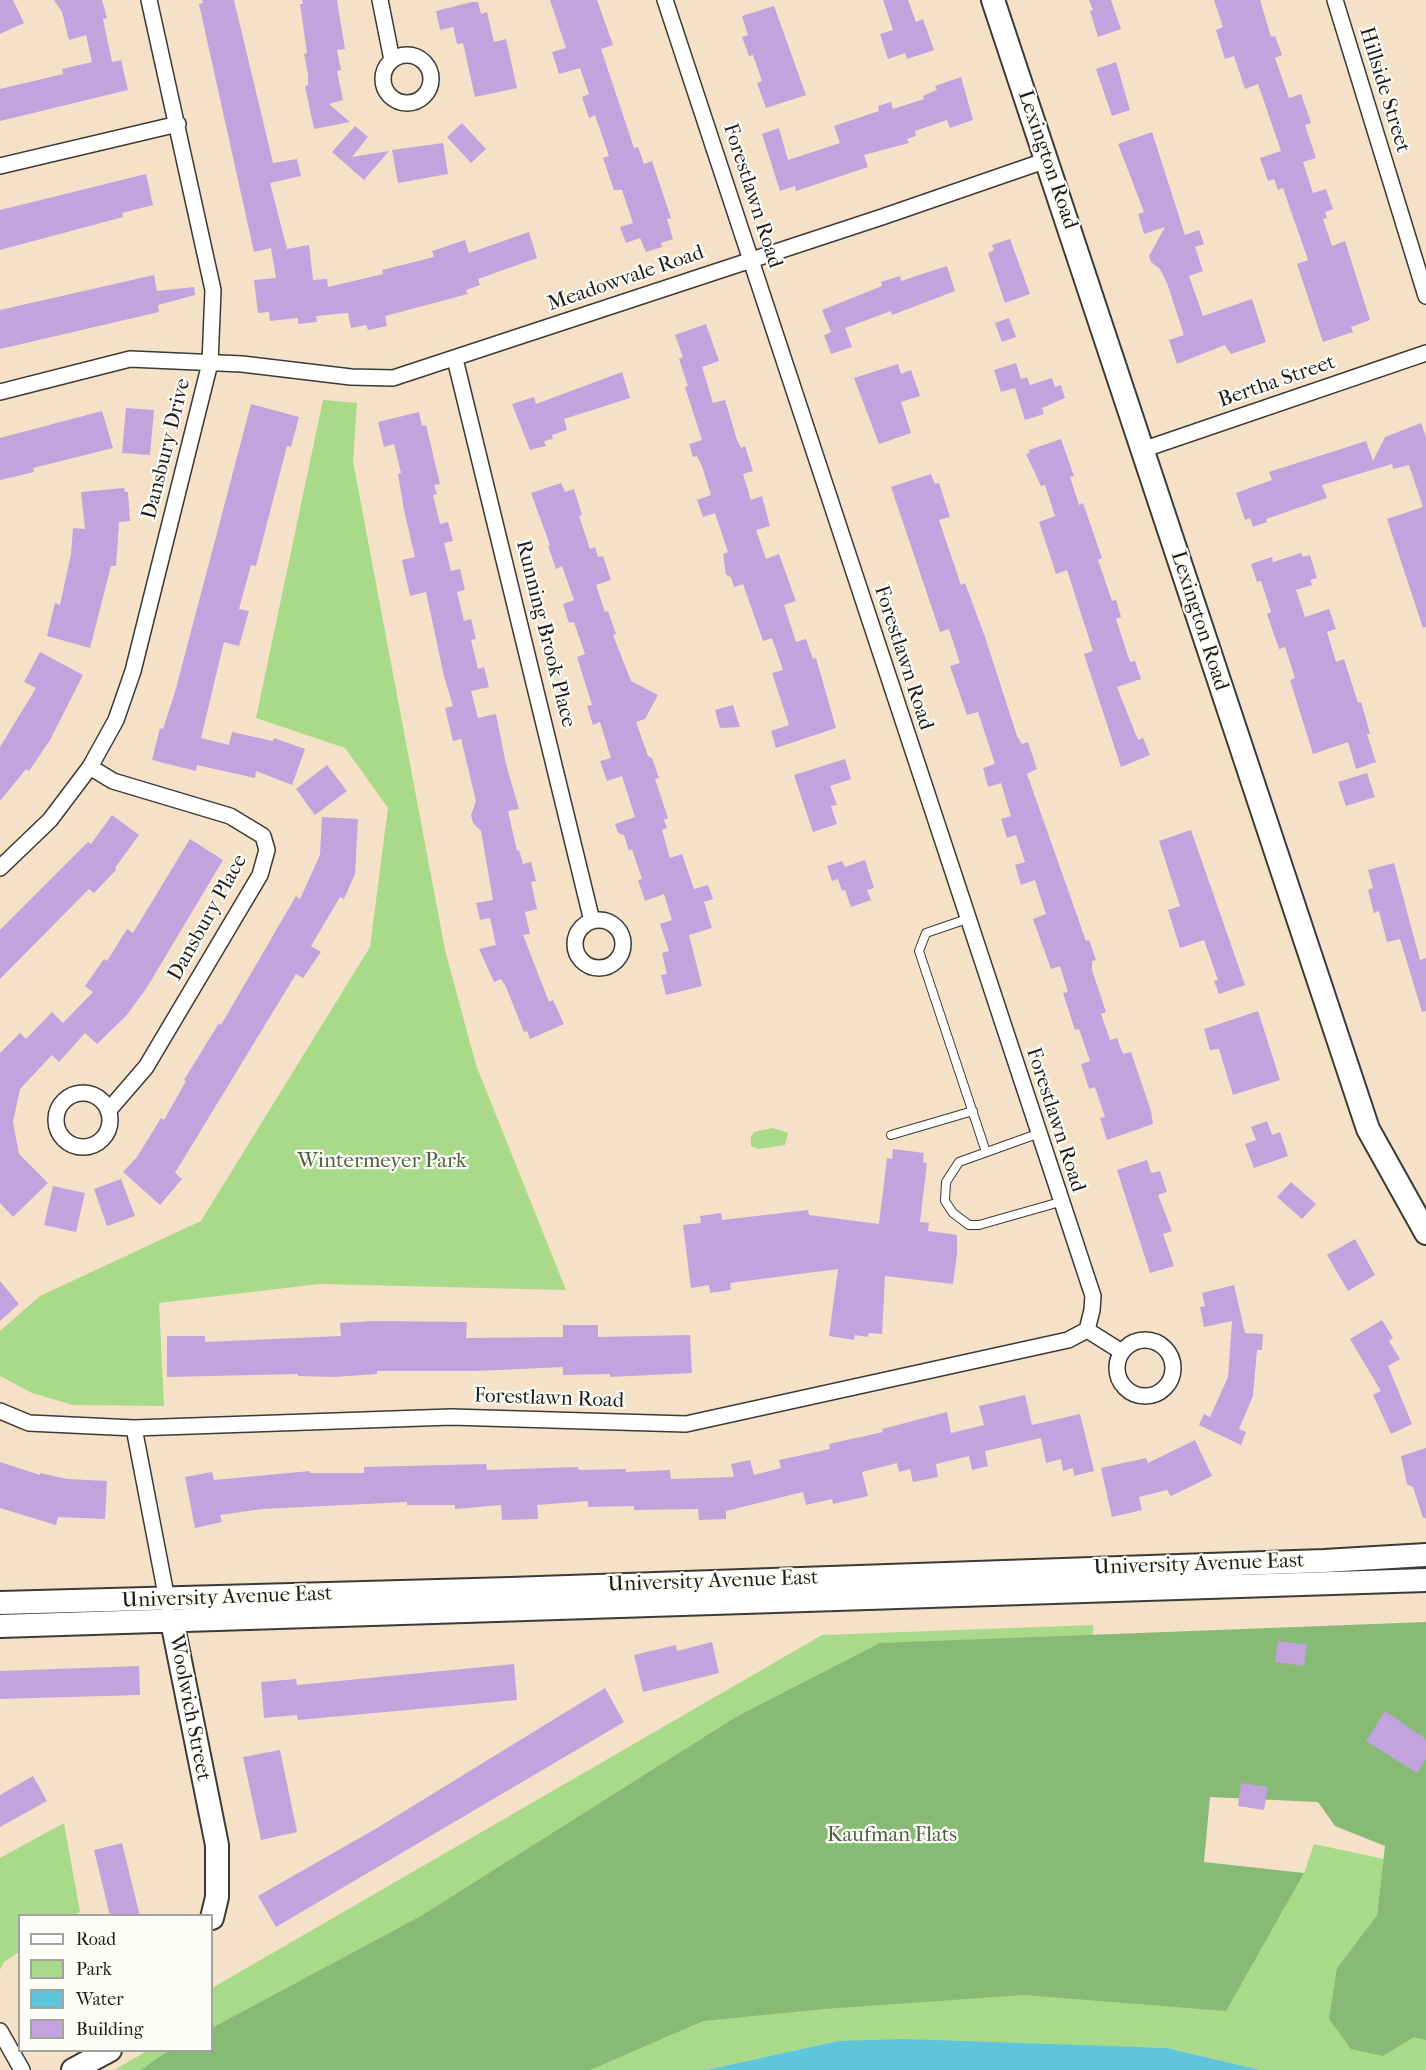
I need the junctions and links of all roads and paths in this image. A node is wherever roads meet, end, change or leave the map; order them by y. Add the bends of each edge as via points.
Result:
1 (149, 0) edge
2 (380, 0) edge
3 (666, 0) edge
4 (993, 0) edge
5 (1335, 0) edge
6 (392, 60) dead end
7 (178, 124) junction
8 (1047, 160) junction
9 (0, 166) edge
10 (750, 260) junction
11 (1426, 296) edge
12 (1426, 352) edge
13 (455, 358) junction
14 (210, 363) junction
15 (0, 392) edge
16 (1142, 450) junction
17 (90, 767) junction
18 (0, 868) edge
19 (967, 919) junction
20 (592, 921) dead end
21 (108, 1111) dead end
22 (972, 1111) junction
23 (1037, 1134) junction
24 (891, 1136) dead end
25 (986, 1152) junction
26 (1060, 1202) junction
27 (1426, 1233) edge
28 (1087, 1329) junction
29 (1122, 1352) dead end
30 (0, 1411) edge
31 (134, 1428) junction
32 (1426, 1555) edge
33 (1426, 1580) edge
34 (633, 1584) junction
35 (0, 1603) edge
36 (635, 1607) junction
37 (169, 1610) junction
38 (0, 1626) edge
39 (213, 1914) edge
40 (0, 2031) edge
41 (106, 2052) edge
42 (21, 2070) edge
43 (73, 2070) edge

1 - 7 street, Dansbury Drive
2 - 6 street
3 - 10 street, Forestlawn Road
4 - 8 main road, Lexington Road
5 - 11 street, Hillside Street
7 - 9 street
7 - 14 street, Dansbury Drive via 213,290
8 - 10 street, Meadowvale Road
8 - 16 main road, Lexington Road
10 - 13 street, Meadowvale Road
10 - 19 street, Forestlawn Road
12 - 16 street, Bertha Street
13 - 14 street, Meadowvale Road via 393,378
13 - 20 street, Running Brook Place
14 - 15 street, Meadowvale Road via 130,359
14 - 17 street, Dansbury Drive via 133,671 116,720
16 - 27 main road, Lexington Road via 1368,1129
17 - 18 street, Dansbury Drive via 50,820
17 - 21 street, Dansbury Place via 114,781 230,816 263,836 267,850 260,875 146,1067
19 - 22 lane via 926,933 919,951
19 - 23 street, Forestlawn Road
22 - 24 lane
22 - 25 lane
23 - 25 lane
23 - 26 street, Forestlawn Road
25 - 26 lane via 959,1162 946,1182 945,1201 961,1221 979,1225
26 - 28 street, Forestlawn Road via 1093,1296
28 - 29 street
28 - 31 street, Forestlawn Road via 1068,1340 686,1424 451,1417
30 - 31 street, Forestlawn Road via 29,1423
31 - 37 street, Woolwich Street
32 - 34 main road, University Avenue East
33 - 36 main road, University Avenue East
34 - 36 lane
34 - 37 main road, University Avenue East
35 - 37 main road, University Avenue East
36 - 37 main road, University Avenue East
37 - 38 main road, University Avenue East
37 - 39 main road, Woolwich Street via 217,1845 217,1897
40 - 42 street
41 - 43 main road

